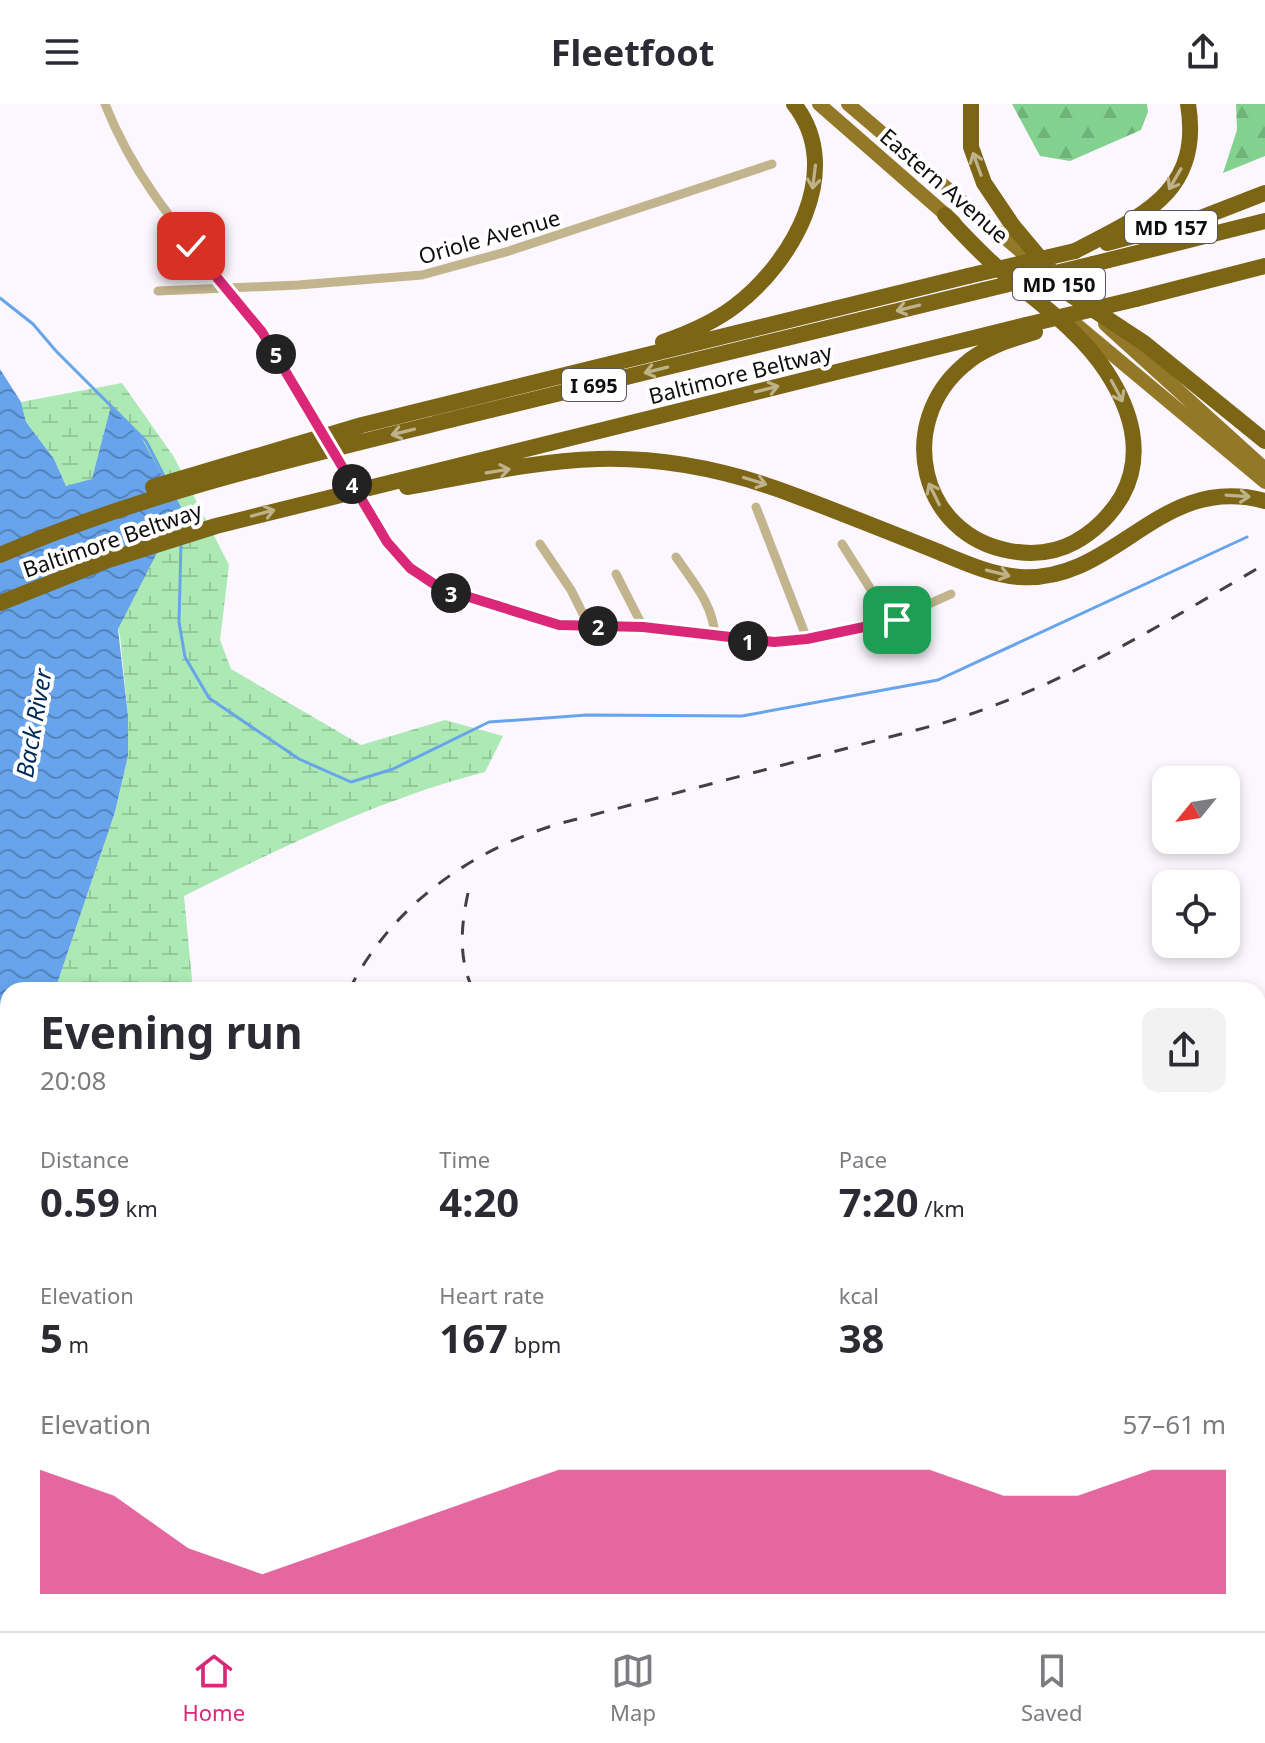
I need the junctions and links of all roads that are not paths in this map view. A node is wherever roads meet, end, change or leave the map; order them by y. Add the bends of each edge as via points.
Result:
1 (105, 104) edge
2 (794, 104) edge
3 (819, 104) edge
4 (848, 104) edge
5 (971, 104) edge
6 (1188, 104) edge
7 (772, 164) dead end
8 (1265, 193) edge
9 (945, 215) junction
10 (1265, 221) edge
11 (1075, 251) junction
12 (1265, 266) edge
13 (1265, 275) edge
14 (1219, 279) junction
15 (225, 286) junction
16 (158, 291) dead end
17 (1071, 295) junction
18 (1030, 329) junction
19 (534, 383) junction
20 (1265, 441) edge
21 (1265, 469) edge
22 (203, 478) junction
23 (1265, 482) edge
24 (310, 501) junction
25 (1265, 501) edge
26 (756, 507) dead end
27 (540, 544) dead end
28 (842, 544) dead end
29 (0, 555) edge
30 (676, 557) dead end
31 (616, 574) dead end
32 (951, 594) dead end
33 (0, 603) edge
34 (887, 623) junction
35 (589, 626) junction
36 (643, 627) junction
37 (715, 636) junction
38 (807, 639) junction

1 - 15 street via 148,189
2 -> 19 highway via 813,140 815,176 803,220 760,284 735,306 686,334
3 - 9 main road, Eastern Avenue / MD 150
4 - 17 main road, Eastern Avenue / MD 150
17 -> 5 highway via 984,183 971,147
6 -> 11 highway via 1187,153 1171,188 1138,219
7 - 15 street, Oriole Avenue via 439,272
8 - 11 highway, MD 157 via 1177,226
9 -> 18 highway via 1093,352 1131,421 1130,477 1111,513 1084,537 1037,553 998,549 961,530 929,486 923,445 932,405 952,375 983,352
9 - 23 main road, Eastern Avenue / MD 150
10 -> 22 highway, Baltimore Beltway / I 695, bridge
11 - 19 highway, MD 157, bridge
12 - 14 highway, Baltimore Beltway / I 695
13 - 14 highway
14 - 18 highway, Baltimore Beltway / I 695, bridge
15 - 16 street, Oriole Avenue
15 - 35 street, bridge via 262,332 387,542 417,574 453,594 559,625
17 - 20 highway via 1144,343
17 - 21 main road, Eastern Avenue / MD 150
24 -> 18 highway, Baltimore Beltway / I 695
19 - 22 highway via 362,425
22 - 29 highway, Baltimore Beltway / I 695
24 -> 25 highway via 555,463 656,461 765,484 971,565 1030,577 1057,574 1092,560 1195,500 1236,495
33 -> 24 highway, Baltimore Beltway / I 695 via 108,560
26 - 38 street
27 - 35 street
28 - 34 street
30 - 37 street via 702,593
31 - 36 street
32 - 34 street
34 - 38 street
35 - 36 street
36 - 37 street
37 - 38 street via 756,642

